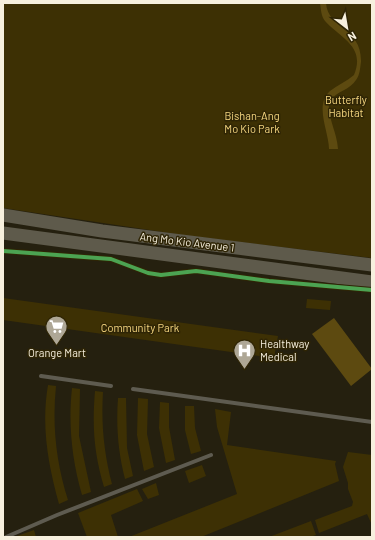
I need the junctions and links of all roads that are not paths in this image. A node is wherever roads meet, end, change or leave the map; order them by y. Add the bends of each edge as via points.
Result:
1 (3, 215) edge
2 (3, 233) edge
3 (372, 265) edge
4 (372, 282) edge
5 (41, 376) dead end
6 (112, 386) dead end
7 (133, 389) dead end
8 (372, 422) edge
9 (211, 455) dead end
10 (6, 537) edge

1 - 3 main road, Ang Mo Kio Avenue 1 via 108,232
2 - 4 main road, Ang Mo Kio Avenue 1
5 - 6 lane
7 - 8 lane
9 - 10 lane

